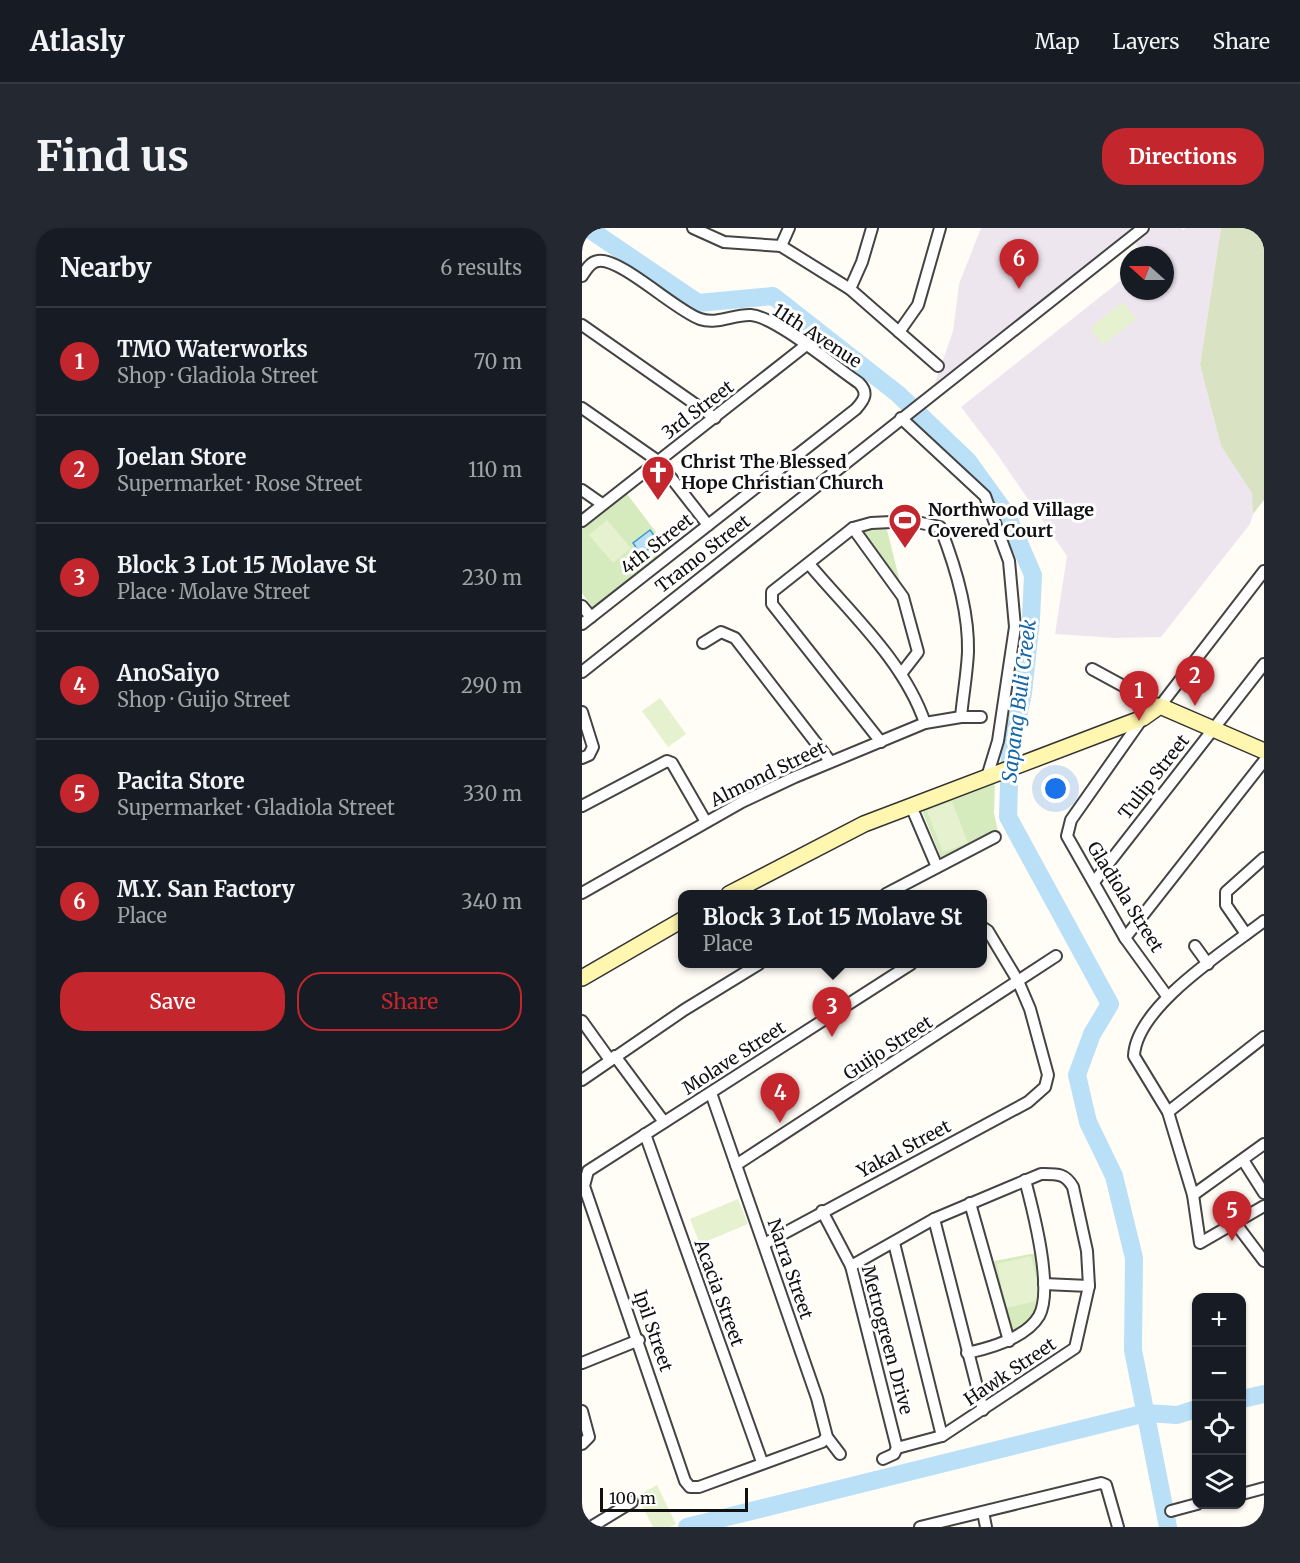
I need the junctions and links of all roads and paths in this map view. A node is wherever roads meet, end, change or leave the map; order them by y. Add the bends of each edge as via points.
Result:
1 (789, 228) edge
2 (872, 228) edge
3 (940, 228) edge
4 (1143, 228) edge
5 (701, 230) edge
6 (781, 246) junction
7 (582, 276) edge
8 (849, 289) junction
9 (582, 325) edge
10 (899, 332) junction
11 (805, 346) junction
12 (938, 366) dead end
13 (865, 400) joint
14 (582, 408) edge
15 (905, 415) junction
16 (715, 418) junction
17 (658, 461) junction
18 (582, 490) edge
19 (603, 504) junction
20 (582, 521) edge
21 (708, 525) junction
22 (853, 528) junction
23 (809, 564) junction
24 (1264, 571) edge
25 (582, 606) edge
26 (586, 621) edge
27 (703, 643) dead end
28 (1264, 664) edge
29 (1092, 669) dead end
30 (582, 672) edge
31 (901, 674) junction
32 (1160, 706) junction
33 (582, 712) edge
34 (961, 717) junction
35 (981, 717) dead end
36 (1143, 718) junction
37 (925, 723) junction
38 (1213, 728) junction
39 (881, 742) junction
40 (1264, 751) edge
41 (582, 758) edge
42 (830, 761) junction
43 (1264, 761) edge
44 (992, 776) junction
45 (582, 806) edge
46 (911, 806) junction
47 (706, 822) junction
48 (996, 837) dead end
49 (1264, 858) edge
50 (937, 867) junction
51 (1094, 882) junction
52 (737, 890) edge
53 (894, 890) edge
54 (582, 893) edge
55 (1264, 921) edge
56 (678, 922) edge
57 (987, 930) edge
58 (1246, 934) junction
59 (1125, 938) junction
60 (1195, 946) dead end
61 (1056, 956) dead end
62 (1208, 964) junction
63 (751, 968) edge
64 (903, 968) edge
65 (582, 978) edge
66 (1018, 981) junction
67 (1167, 996) junction
68 (582, 1021) edge
69 (1264, 1037) edge
70 (612, 1058) junction
71 (582, 1080) edge
72 (711, 1093) junction
73 (1168, 1112) junction
74 (664, 1122) junction
75 (645, 1134) junction
76 (1264, 1144) edge
77 (1243, 1160) junction
78 (736, 1165) junction
79 (1025, 1180) junction
80 (584, 1186) joint
81 (1264, 1193) edge
82 (1193, 1195) junction
83 (970, 1203) junction
84 (1264, 1206) edge
85 (822, 1211) junction
86 (934, 1219) junction
87 (1236, 1224) junction
88 (894, 1243) junction
89 (764, 1244) junction
90 (1264, 1261) edge
91 (851, 1266) junction
92 (1044, 1284) junction
93 (1089, 1286) junction
94 (639, 1340) junction
95 (1009, 1341) junction
96 (967, 1353) junction
97 (582, 1363) edge
98 (983, 1410) junction
99 (582, 1411) edge
100 (942, 1436) junction
101 (827, 1437) junction
102 (582, 1444) edge
103 (897, 1448) junction
104 (840, 1454) dead end
105 (883, 1459) dead end
106 (762, 1462) junction
107 (1264, 1488) edge
108 (1246, 1493) edge
109 (632, 1502) dead end
110 (1192, 1505) edge
111 (1171, 1511) dead end
112 (982, 1512) junction
113 (591, 1527) edge
114 (920, 1527) edge
115 (986, 1527) edge
116 (1118, 1527) edge

1 - 6 street
2 - 8 street
3 - 10 street via 918,305
4 - 15 street, Tramo Street
5 - 6 street via 724,242
6 - 8 street
7 - 11 street, 11th Avenue via 591,263 608,262 695,317 713,321 750,315 769,320
8 - 10 street
9 - 16 street
10 - 12 street
11 - 13 street, 11th Avenue via 859,383 864,388
11 - 16 street, 3rd Street
13 - 21 street, 4th Street
14 - 17 street
15 - 30 street, Tramo Street
15 - 44 street via 985,496 1009,561 1015,627
16 - 17 street, 3rd Street
17 - 19 street, 3rd Street
17 - 21 street
18 - 19 street
19 - 20 street, 3rd Street
21 - 26 street, 4th Street
22 - 23 street
22 - 31 street via 903,597 918,652
22 - 34 street via 912,521 940,527 949,548 966,623 968,652
23 - 31 street
23 - 39 street via 772,592 772,604
24 - 32 street, Gladiola Street
25 - 26 street
27 - 42 street via 721,632 735,638
28 - 38 street, Tulip Street
29 - 32 street
31 - 37 street via 916,697
32 - 36 street, Gladiola Street
32 - 38 street
33 - 41 street via 593,747 590,755
34 - 35 street, Almond Street
34 - 37 street, Almond Street
36 - 44 street
36 - 51 street, Gladiola Street via 1067,828 1070,844
37 - 39 street, Almond Street
38 - 40 street
38 - 51 street, Tulip Street
39 - 42 street, Almond Street
42 - 47 street, Almond Street
43 - 59 street
44 - 46 street
45 - 47 street via 663,762 672,763
46 - 50 street
46 - 52 street via 864,824
47 - 54 street, Almond Street
48 - 50 street
49 - 58 street via 1226,892 1226,905
50 - 53 street
51 - 59 street, Gladiola Street
55 - 58 street
56 - 65 street
57 - 66 street
58 - 62 street
59 - 67 street, Gladiola Street
60 - 62 street
61 - 66 street, Guijo Street
62 - 67 street
63 - 70 street
64 - 72 street, Molave Street
66 - 78 street, Guijo Street
66 - 85 street, Yakal Street via 1030,1009 1048,1076 1045,1087 1028,1102
67 - 73 street via 1148,1023 1134,1056
68 - 70 street
69 - 73 street
70 - 71 street
70 - 74 street
72 - 74 street, Molave Street
72 - 78 street, Narra Street
73 - 82 street
74 - 75 street, Molave Street
75 - 80 street, Molave Street via 588,1171
75 - 106 street, Acacia Street
76 - 77 street
77 - 81 street
77 - 82 street
78 - 89 street, Narra Street
79 - 83 street, Hawk Street
79 - 92 street
79 - 93 street, Hawk Street via 1041,1174 1060,1174 1073,1187 1087,1251
80 - 94 street, Ipil Street
82 - 87 street via 1199,1240 1203,1244
83 - 86 street, Hawk Street
83 - 95 street
84 - 87 street
85 - 89 street, Yakal Street
85 - 91 street, Metrogreen Drive
86 - 88 street, Hawk Street
86 - 96 street
87 - 90 street
88 - 91 street, Hawk Street
88 - 100 street
89 - 101 street, Narra Street
91 - 103 street, Metrogreen Drive
92 - 93 street
92 - 95 street via 1044,1303 1037,1318
93 - 98 street, Hawk Street via 1075,1348
94 - 97 street
94 - 106 street, Ipil Street via 690,1487
95 - 96 street
96 - 98 street
98 - 100 street, Hawk Street
99 - 102 street via 589,1437
100 - 103 street, Hawk Street
101 - 104 street, Narra Street
101 - 106 street
103 - 105 street, Hawk Street
107 - 108 street
109 - 113 street
110 - 111 street
112 - 114 street
112 - 115 street
112 - 116 street via 1101,1483 1106,1485

